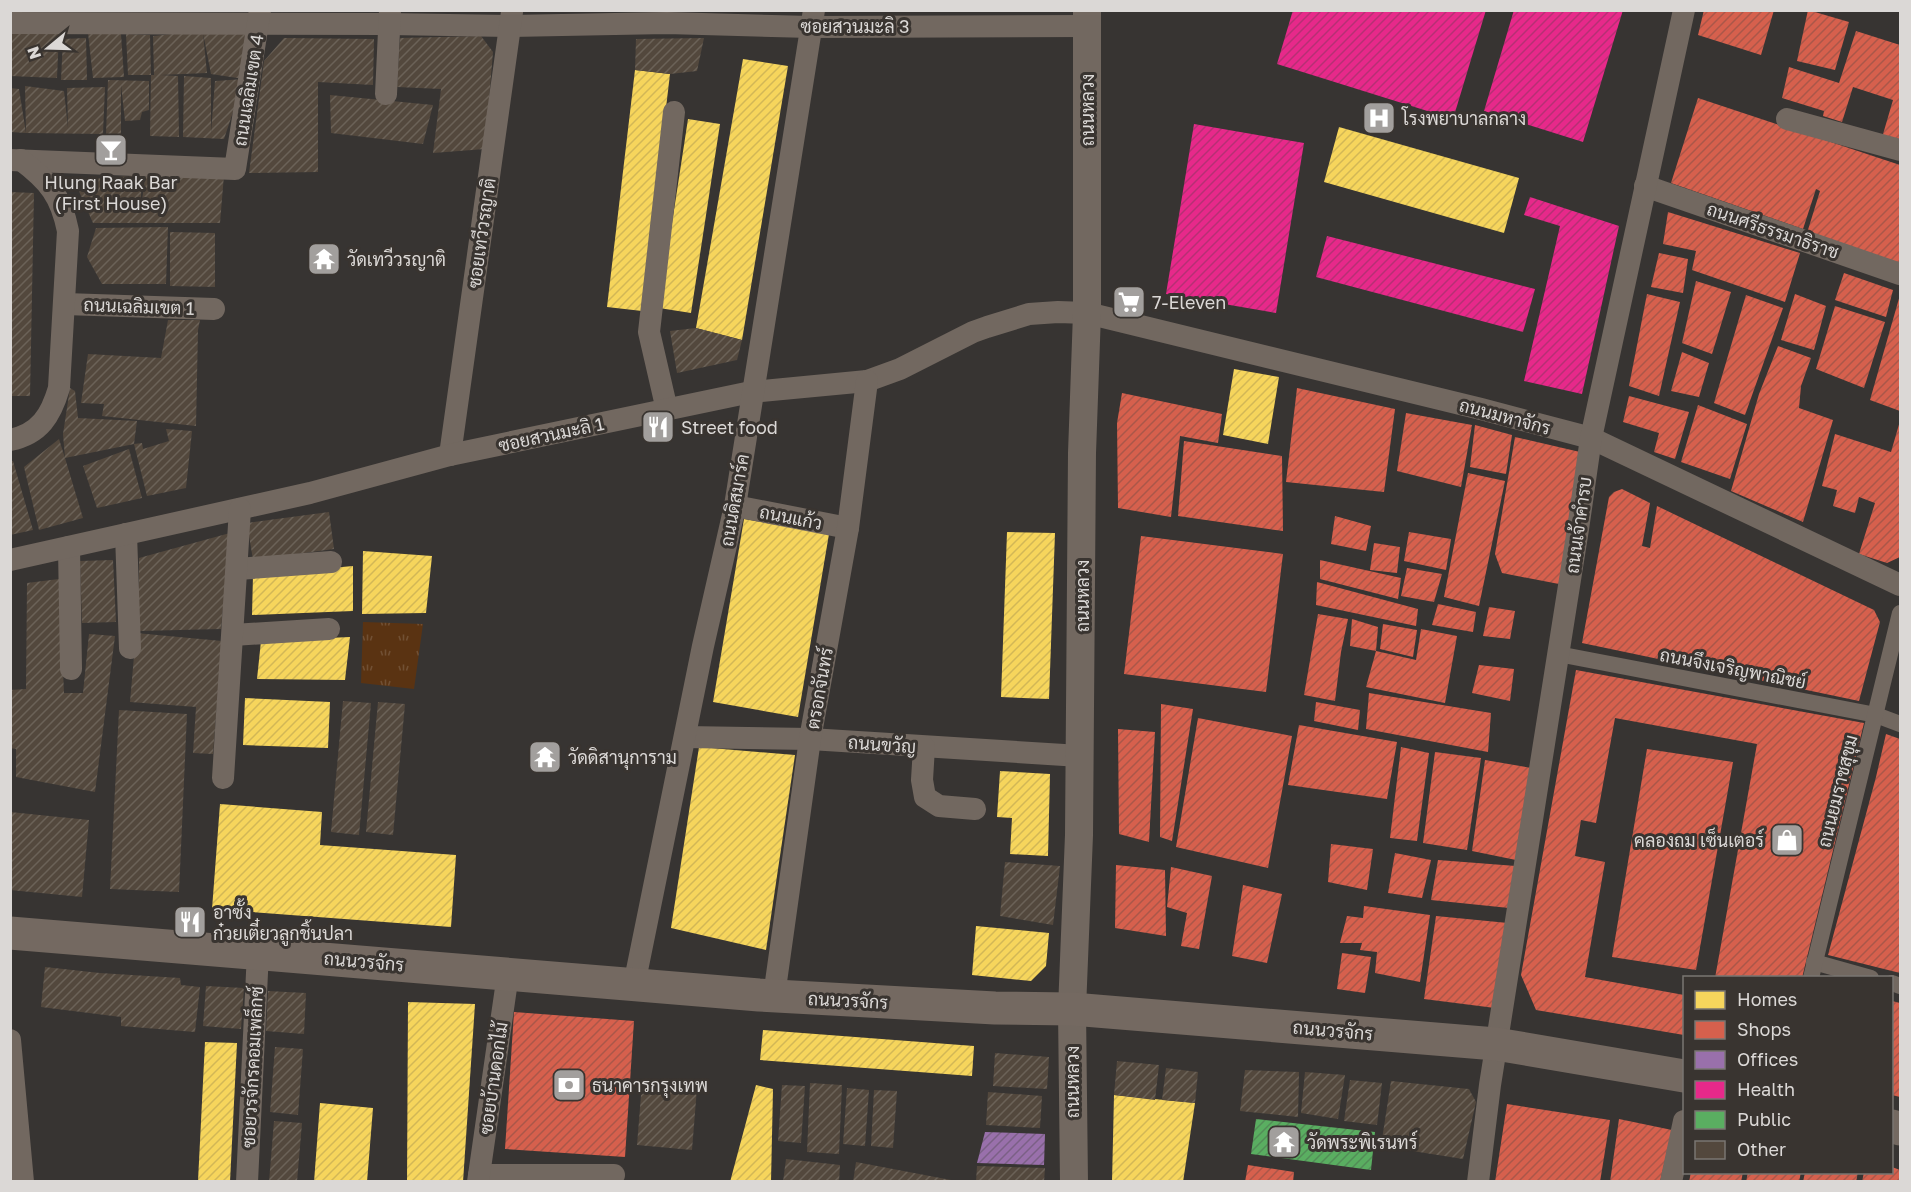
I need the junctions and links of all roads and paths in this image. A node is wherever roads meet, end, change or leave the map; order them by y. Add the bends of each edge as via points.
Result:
1 (1684, 10) edge
2 (259, 17) edge
3 (389, 17) edge
4 (511, 18) edge
5 (1087, 18) edge
6 (812, 19) edge
7 (10, 23) edge
8 (386, 94) dead end
9 (674, 112) dead end
10 (1787, 119) dead end
11 (1900, 150) edge
12 (16, 160) edge
13 (1645, 186) junction
14 (1900, 274) edge
15 (64, 304) junction
16 (214, 309) dead end
17 (1087, 313) junction
18 (867, 381) junction
19 (752, 392) junction
20 (667, 410) junction
21 (1591, 438) junction
22 (10, 440) edge
23 (450, 455) junction
24 (735, 506) junction
25 (240, 508) junction
26 (848, 528) junction
27 (126, 534) junction
28 (69, 547) junction
29 (10, 560) edge
30 (332, 562) dead end
31 (238, 569) junction
32 (1900, 585) edge
33 (1900, 613) edge
34 (329, 629) dead end
35 (233, 636) junction
36 (130, 648) dead end
37 (1558, 654) junction
38 (71, 669) dead end
39 (1876, 715) junction
40 (1900, 724) edge
41 (685, 737) junction
42 (810, 739) junction
43 (924, 747) junction
44 (1080, 756) junction
45 (223, 777) dead end
46 (975, 809) dead end
47 (10, 933) edge
48 (258, 952) junction
49 (1813, 970) edge
50 (508, 974) junction
51 (1856, 976) edge
52 (634, 985) junction
53 (774, 996) junction
54 (1072, 1010) junction
55 (10, 1040) edge
56 (1496, 1044) junction
57 (1683, 1077) edge
58 (1683, 1126) edge
59 (15, 1152) edge
60 (614, 1175) dead end
61 (479, 1178) edge
62 (23, 1182) edge
63 (247, 1182) edge
64 (1074, 1182) edge
65 (1478, 1182) edge
66 (1671, 1182) edge

1 - 13 street, ถนนเจ้าคำรบ
2 - 3 street, ซอยสวนมะลิ 3
2 - 7 street, ซอยสวนมะลิ 3
2 - 12 street, ถนนเฉลิมเขต 4 via 235,169
3 - 4 street, ซอยสวนมะลิ 3
3 - 8 street
4 - 6 street, ซอยสวนมะลิ 3 via 667,23
4 - 23 street, ซอยเทวีวรญาติ
5 - 6 street, ซอยสวนมะลิ 3
5 - 17 street, ถนนหลวง
6 - 19 street, ถนนดิสมาร์ค
9 - 20 street via 649,332
10 - 11 street
12 - 15 street, ถนนเฉลิมเขต 1 via 39,174 64,210 68,231
13 - 14 street, ถนนศรีธรรมาธิราช
13 - 21 street, ถนนเจ้าคำรบ
15 - 16 street, ถนนเฉลิมเขต 1
15 - 22 street, ถนนเฉลิมเขต 1 via 59,388 54,405 43,424 24,437
17 - 18 street, ซอยสวนมะลิ 1 via 1029,314 973,332
17 - 21 street, ถนนมหาจักร
17 - 44 street, ถนนหลวง
18 - 19 street, ซอยสวนมะลิ 1
18 - 26 street, ตรอกจันทร์
19 - 20 street, ซอยสวนมะลิ 1
19 - 24 street, ถนนดิสมาร์ค
20 - 23 street, ซอยสวนมะลิ 1
21 - 32 street, ถนนมหาจักร
21 - 37 street, ถนนเจ้าคำรบ
23 - 25 street, ซอยสวนมะลิ 1
24 - 26 street, ถนนแก้ว
24 - 41 street, ถนนดิสมาร์ค
25 - 27 street, ซอยสวนมะลิ 1
25 - 31 street
26 - 42 street, ตรอกจันทร์
27 - 28 street, ซอยสวนมะลิ 1
27 - 36 street
28 - 29 street, ซอยสวนมะลิ 1
28 - 38 street
30 - 31 street
31 - 35 street
33 - 39 street, ถนนยมราชสุขุม
34 - 35 street
35 - 45 street
37 - 39 street, ถนนจึงเจริญพาณิชย์
37 - 56 street, ถนนเจ้าคำรบ
39 - 40 street, ถนนจึงเจริญพาณิชย์
39 - 49 street, ถนนยมราชสุขุม
41 - 42 street, ถนนขวัญ
41 - 52 street, ถนนดิสมาร์ค
42 - 43 street, ถนนขวัญ
42 - 53 street, ตรอกจันทร์
43 - 44 street, ถนนขวัญ
43 - 46 street via 925,797 939,806
44 - 54 street, ถนนหลวง
47 - 48 main road, ถนนวรจักร
48 - 50 main road, ถนนวรจักร
48 - 63 street, ซอยวรจักรคอมเพล็กซ์
49 - 51 street
50 - 52 main road, ถนนวรจักร
50 - 61 street, ซอยบ้านดอกไม้
52 - 53 main road, ถนนวรจักร
53 - 54 main road, ถนนวรจักร
54 - 56 main road, ถนนวรจักร
54 - 64 street, ถนนหลวง
55 - 59 street
56 - 57 main road, ถนนวรจักร
56 - 65 street, ถนนเจ้าคำรบ
58 - 66 street
59 - 62 street
60 - 61 street

